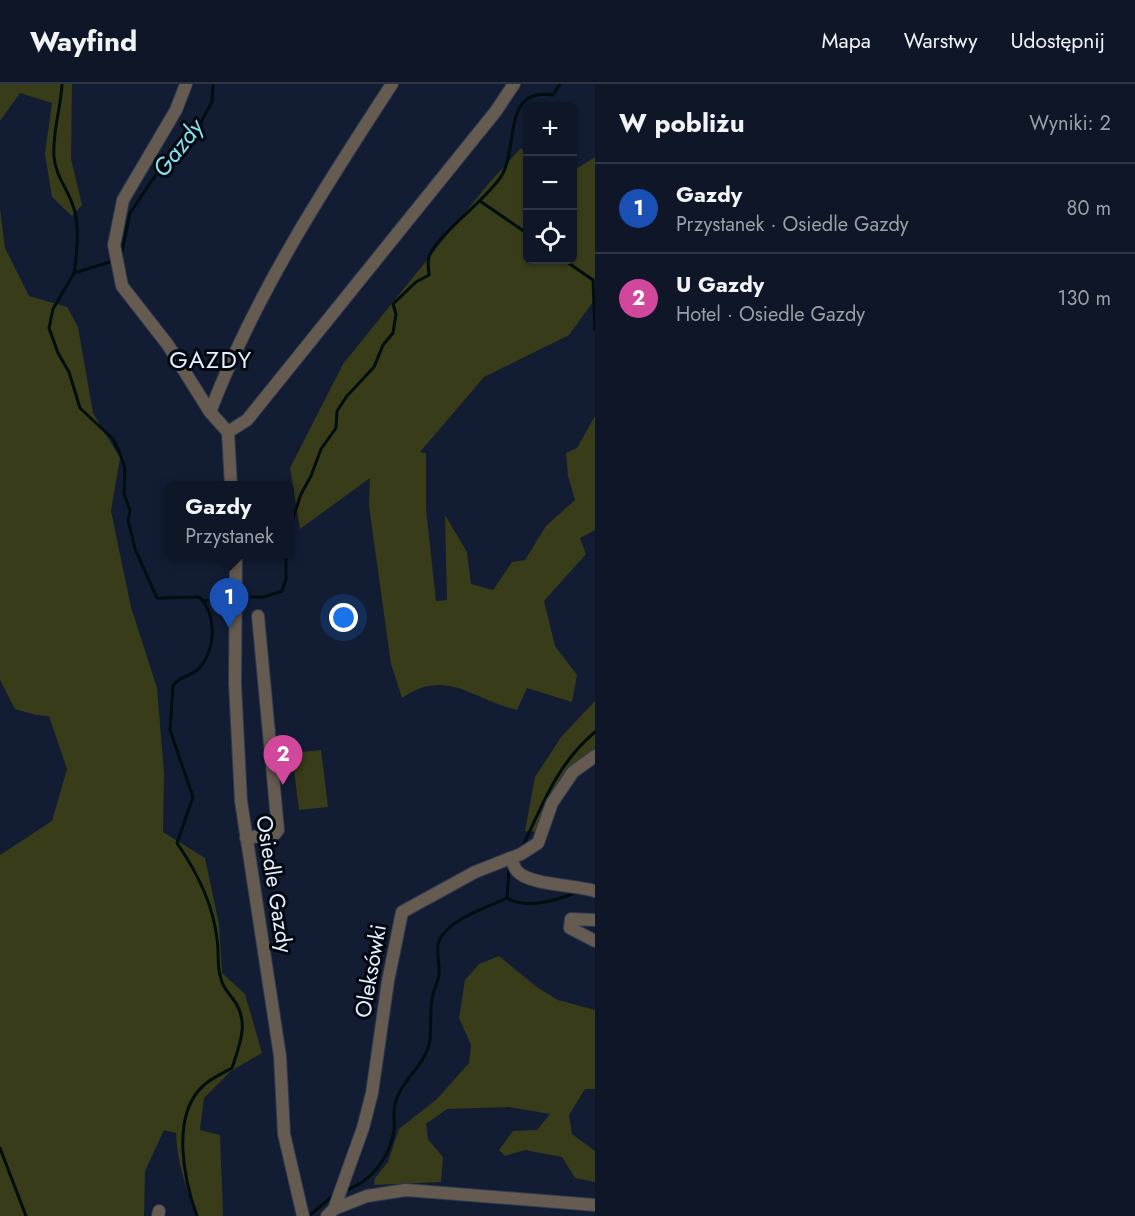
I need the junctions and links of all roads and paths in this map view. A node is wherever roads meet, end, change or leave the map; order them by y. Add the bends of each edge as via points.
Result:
1 (186, 84) edge
2 (392, 84) edge
3 (514, 84) edge
4 (210, 412) junction
5 (228, 432) junction
6 (231, 481) edge
7 (236, 559) edge
8 (258, 616) dead end
9 (595, 756) edge
10 (246, 838) junction
11 (511, 858) junction
12 (588, 888) edge
13 (595, 920) edge
14 (595, 941) edge
15 (595, 1205) edge
16 (331, 1212) edge
17 (303, 1216) edge

1 - 4 street via 176,110 123,200 114,244 122,286 168,345
2 - 4 street via 321,192 228,365
3 - 5 street via 247,420
4 - 5 street
5 - 6 street
7 - 10 street, Osiedle Gazdy via 235,684
8 - 10 street via 278,830 275,834
9 - 11 street, Oleksówki via 573,772 552,803 538,843
10 - 17 street, Osiedle Gazdy via 280,1056 284,1134
11 - 12 street via 517,872 529,879
11 - 16 street, Oleksówki via 475,872 402,912 372,1094
13 - 14 street via 579,918 569,923 570,928
15 - 16 street via 406,1190 367,1196

